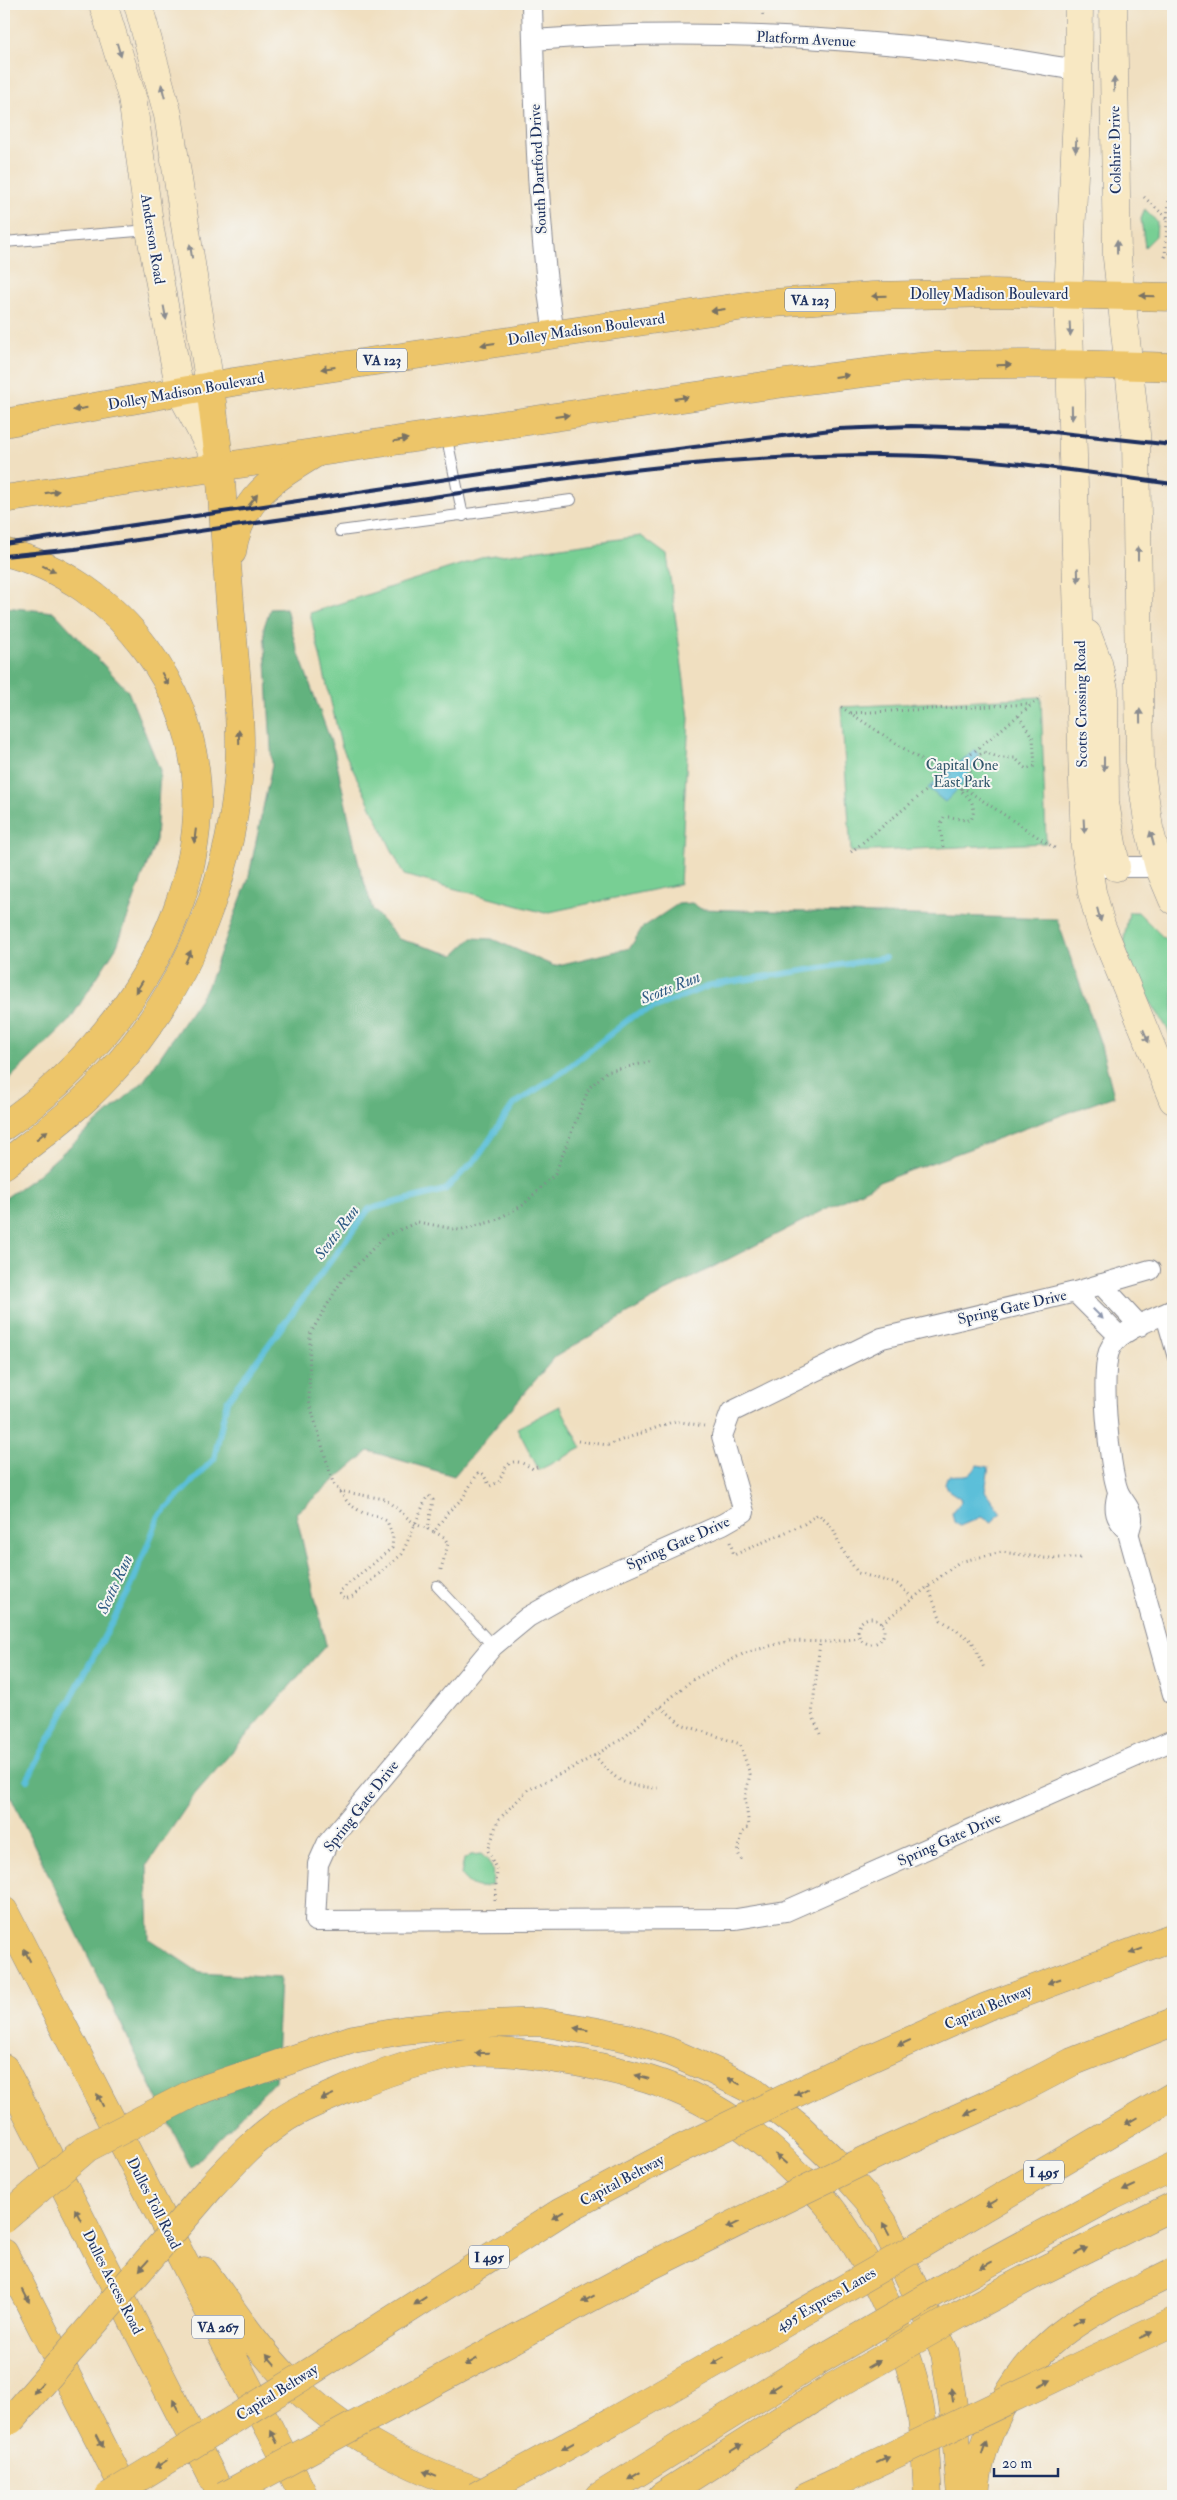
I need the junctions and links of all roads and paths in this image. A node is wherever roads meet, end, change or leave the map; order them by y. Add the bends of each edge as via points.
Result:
1 (103, 4) edge
2 (138, 4) edge
3 (532, 4) edge
4 (1079, 4) edge
5 (1114, 4) edge
6 (533, 40) junction
7 (1078, 70) junction
8 (1173, 174) edge
9 (1144, 197) dead end
10 (1167, 218) junction
11 (150, 230) junction
12 (4, 242) edge
13 (1173, 249) edge
14 (1068, 293) junction
15 (1120, 296) junction
16 (1173, 297) edge
17 (554, 334) junction
18 (1072, 364) junction
19 (1130, 365) junction
20 (1173, 367) edge
21 (210, 386) junction
22 (180, 391) junction
23 (4, 423) edge
24 (446, 433) junction
25 (316, 453) junction
26 (220, 467) junction
27 (4, 500) edge
28 (571, 500) dead end
29 (462, 516) junction
30 (340, 532) dead end
31 (4, 552) edge
32 (228, 579) junction
33 (1079, 614) junction
34 (1041, 697) dead end
35 (1032, 704) junction
36 (841, 707) dead end
37 (851, 713) junction
38 (1018, 715) junction
39 (944, 775) junction
40 (961, 786) junction
41 (943, 847) dead end
42 (1056, 849) dead end
43 (851, 852) dead end
44 (1116, 867) junction
45 (1166, 867) edge
46 (1088, 868) junction
47 (1173, 900) edge
48 (653, 1061) dead end
49 (1173, 1100) edge
50 (4, 1126) edge
51 (4, 1165) edge
52 (1150, 1270) dead end
53 (1101, 1284) junction
54 (1075, 1292) junction
55 (1167, 1313) edge
56 (1140, 1326) junction
57 (1120, 1336) junction
58 (1173, 1358) edge
59 (724, 1431) junction
60 (578, 1441) dead end
61 (537, 1467) dead end
62 (339, 1491) junction
63 (415, 1524) junction
64 (723, 1524) junction
65 (428, 1529) junction
66 (434, 1532) junction
67 (1082, 1558) dead end
68 (436, 1586) joint
69 (928, 1587) junction
70 (913, 1598) junction
71 (882, 1623) junction
72 (859, 1638) junction
73 (820, 1642) junction
74 (493, 1646) junction
75 (984, 1668) dead end
76 (1173, 1694) edge
77 (661, 1707) junction
78 (820, 1734) dead end
79 (1173, 1740) edge
80 (594, 1755) junction
81 (658, 1788) dead end
82 (743, 1863) dead end
83 (4, 1911) edge
84 (494, 1920) junction
85 (1173, 1937) edge
86 (1173, 2022) edge
87 (1173, 2036) edge
88 (4, 2068) edge
89 (1015, 2092) junction
90 (1173, 2096) edge
91 (131, 2159) junction
92 (1173, 2167) edge
93 (1173, 2206) edge
94 (4, 2220) edge
95 (4, 2253) edge
96 (1173, 2272) edge
97 (1173, 2322) edge
98 (7, 2424) edge
99 (109, 2496) edge
100 (128, 2496) edge
101 (223, 2496) edge
102 (304, 2496) edge
103 (476, 2496) edge
104 (492, 2496) edge
105 (600, 2496) edge
106 (662, 2496) edge
107 (807, 2496) edge
108 (928, 2496) edge
109 (961, 2496) edge
110 (975, 2496) edge

1 -> 11 main road, Anderson Road via 132,97
21 -> 2 main road via 165,96
3 - 6 street, South Dartford Drive
4 - 7 main road
15 -> 5 main road, Colshire Drive
6 - 7 street, Platform Avenue via 670,34 797,37 956,51
6 - 17 street, South Dartford Drive via 538,194
7 -> 14 main road
8 - 10 path
9 - 10 path
10 - 13 path via 1165,257
11 - 12 lane
11 -> 22 main road, Anderson Road
14 - 15 main road, Dolley Madison Boulevard / VA 123
14 -> 17 main road, Dolley Madison Boulevard / VA 123 via 873,296 759,304
14 -> 18 main road, Scotts Crossing Road
16 -> 15 main road, Dolley Madison Boulevard / VA 123
15 - 19 main road
17 -> 21 main road, Dolley Madison Boulevard / VA 123
18 - 19 main road
24 -> 18 main road via 933,366
18 -> 33 main road, Scotts Crossing Road
19 - 20 main road
45 -> 19 main road via 1145,809 1140,765 1136,434
21 - 22 main road, Dolley Madison Boulevard / VA 123
21 - 26 main road
22 -> 23 main road, Dolley Madison Boulevard / VA 123
22 - 26 main road, Anderson Road
25 -> 24 main road
24 - 29 lane
25 - 26 main road
32 -> 25 main road via 237,528 248,508 276,477
27 -> 26 main road
26 - 32 main road
28 - 29 lane
29 - 30 lane
31 -> 50 main road via 48,568 79,585 136,635 158,665 181,714 193,757 197,808 185,886 170,930 147,974 119,1016 80,1063 41,1099
51 -> 32 main road via 76,1107 108,1076 157,1014 180,975 204,922 232,830 238,777 240,735
33 -> 44 main road via 1104,690 1105,803
33 -> 46 main road, Scotts Crossing Road via 1083,798
34 - 35 path
35 - 37 path
35 - 38 path
36 - 37 path
37 - 39 path
38 - 39 path
38 - 40 path via 1033,738 1034,766 1026,769 1020,760 984,752
39 - 40 path
39 - 43 path
40 - 41 path via 960,791 968,795 974,804 972,820 944,817 940,826
40 - 42 path
44 - 45 street
44 - 46 street
45 - 47 main road
46 -> 49 main road, Scotts Crossing Road via 1101,925
48 - 62 path via 606,1072 588,1088 555,1174 523,1205 494,1221 459,1230 418,1222 385,1236 342,1280 310,1334 309,1402 333,1484
52 - 53 street, Spring Gate Drive
53 - 54 street, Spring Gate Drive
53 - 56 street
54 -> 57 street, Spring Gate Drive
54 - 59 street, Spring Gate Drive via 882,1338 732,1412
55 - 56 street
55 - 58 lane
56 - 57 street
57 - 76 street via 1106,1358 1112,1468 1118,1493 1129,1505 1133,1520 1128,1532
59 - 60 path via 675,1421 608,1445
59 - 64 street, Spring Gate Drive via 722,1436 744,1512
61 - 66 path via 533,1469 522,1462 512,1462 506,1465 499,1482 490,1486 483,1474 478,1473 462,1499
62 - 63 path via 385,1499
62 - 63 path via 349,1504 363,1513 386,1521 393,1537 392,1548 341,1590 340,1594 345,1599 353,1596 402,1554
63 - 65 path
63 - 65 path via 429,1496 433,1500
64 - 70 path via 734,1556 804,1524 818,1514 833,1528 841,1548 858,1573 897,1584
64 - 74 street, Spring Gate Drive via 582,1587 528,1617
65 - 66 path
66 - 68 path via 444,1537 448,1544
67 - 69 path via 1045,1558 1002,1552 960,1562
68 - 74 lane
69 - 70 path
69 - 75 path via 941,1620 972,1641
70 - 71 path
71 - 72 path via 874,1618 862,1620 857,1627
71 - 72 path via 884,1634 879,1642 866,1644
72 - 73 path
73 - 77 path via 788,1641 745,1653 692,1680
73 - 78 path via 812,1714
74 - 84 street, Spring Gate Drive via 327,1844 318,1864 315,1921
77 - 80 path via 622,1739
77 - 82 path via 682,1724 740,1744 750,1774 745,1798 750,1826 742,1833 738,1853
79 - 84 street, Spring Gate Drive via 786,1910 736,1918
80 - 81 path via 616,1780 639,1787
80 - 84 path via 528,1790 498,1820 488,1851 497,1871
91 -> 83 main road, Dulles Toll Road / VA 267
85 -> 99 main road, Capital Beltway / I 495, bridge via 986,2007 844,2070 678,2150 561,2212
86 - 89 main road via 1072,2062
87 - 89 main road
101 -> 88 main road, Dulles Access Road
89 -> 101 main road, bridge via 880,2153 640,2271
90 -> 103 main road, 495 Express Lanes / I 495, bridge via 760,2337
102 -> 91 main road, Dulles Toll Road / VA 267
104 -> 91 main road via 391,2456 336,2423 302,2394 262,2350 225,2300
92 -> 105 main road, bridge via 1112,2196 941,2289
106 -> 93 main road, bridge via 831,2388 957,2316
109 -> 94 main road, bridge via 946,2353 884,2224 869,2201 799,2127 750,2090 668,2051 628,2038 540,2022 405,2030 353,2039 195,2092 87,2148
95 -> 100 main road
110 -> 96 main road via 982,2453 992,2426 1007,2398 1040,2355 1067,2329 1093,2312
107 -> 97 main road, bridge
108 -> 98 main road, bridge via 922,2420 911,2368 859,2250 828,2205 780,2158 703,2100 646,2077 507,2052 467,2053 401,2066 303,2108 277,2124 253,2143 210,2188

